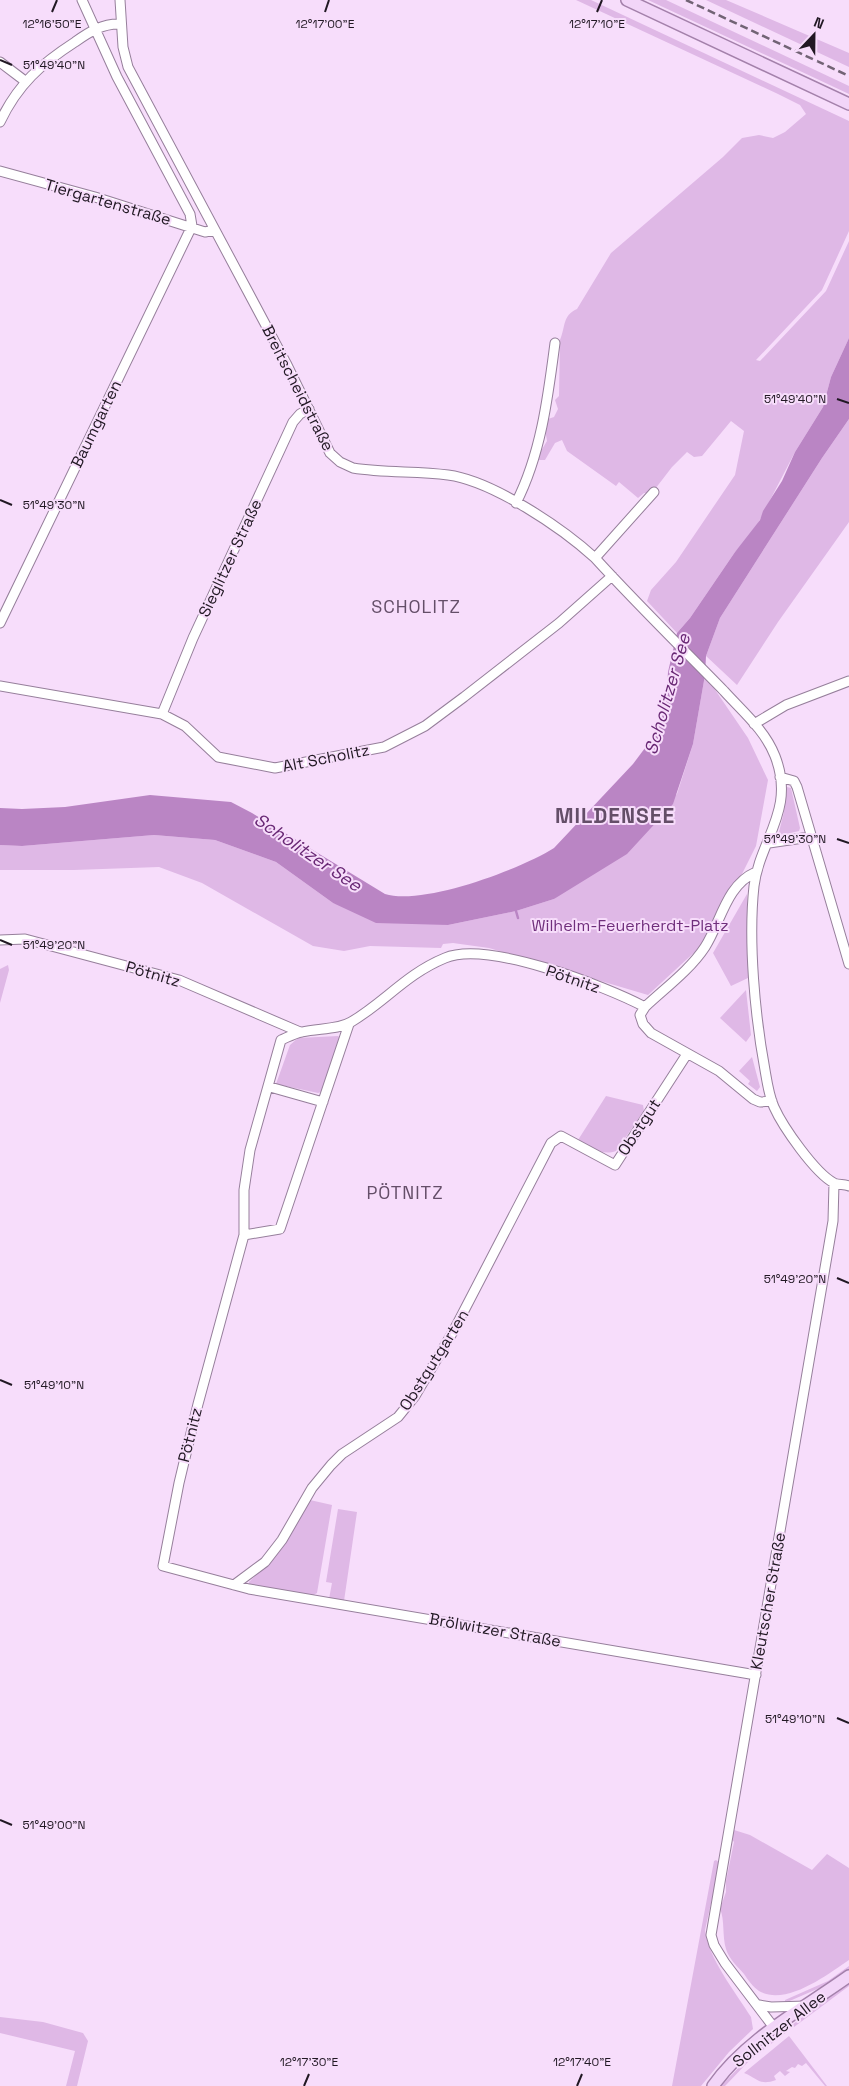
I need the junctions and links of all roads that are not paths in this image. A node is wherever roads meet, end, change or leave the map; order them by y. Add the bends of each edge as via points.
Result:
1 (82, 0) edge
2 (120, 0) edge
3 (627, 0) edge
4 (121, 24) junction
5 (96, 29) junction
6 (0, 62) edge
7 (25, 81) junction
8 (849, 104) edge
9 (0, 122) edge
10 (0, 171) edge
11 (192, 226) junction
12 (216, 230) junction
13 (555, 343) dead end
14 (309, 409) junction
15 (654, 492) dead end
16 (516, 503) junction
17 (595, 558) junction
18 (612, 576) junction
19 (0, 623) edge
20 (849, 681) edge
21 (0, 686) edge
22 (162, 714) junction
23 (754, 724) junction
24 (780, 777) junction
25 (810, 837) junction
26 (769, 842) junction
27 (756, 872) junction
28 (0, 940) edge
29 (849, 964) edge
30 (645, 1008) junction
31 (349, 1024) junction
32 (300, 1032) junction
33 (686, 1054) junction
34 (270, 1087) junction
35 (772, 1101) junction
36 (323, 1102) junction
37 (551, 1143) joint
38 (834, 1183) junction
39 (849, 1186) edge
40 (244, 1235) junction
41 (234, 1585) junction
42 (756, 1675) junction
43 (849, 1976) edge
44 (759, 2005) junction
45 (807, 2006) junction
46 (774, 2029) junction
47 (713, 2086) edge

1 - 5 street
2 - 4 street, Breitscheidstraße
3 - 8 main road
4 - 5 street
4 - 12 street, Breitscheidstraße via 123,47 131,74
5 - 7 street via 46,61
5 - 11 street via 117,77 190,214
6 - 7 street
7 - 9 street
10 - 11 street, Tiergartenstraße
11 - 12 street, Tiergartenstraße via 205,232
11 - 19 street, Baumgarten
12 - 14 street, Breitscheidstraße
13 - 16 street via 548,399 531,468
14 - 16 street, Breitscheidstraße via 326,448 346,465 458,477
14 - 22 street, Sieglitzer Straße via 294,422 193,638
15 - 17 street
16 - 17 street, Breitscheidstraße via 573,538
17 - 18 street, Breitscheidstraße
18 - 22 street, Alt Scholitz via 559,623 464,697 425,726 384,747 275,768 218,757 185,726
18 - 23 street, Breitscheidstraße
20 - 23 street via 786,705
21 - 22 street, Alt Scholitz
23 - 24 street, Breitscheidstraße via 776,756
24 - 25 street via 794,781 797,787
24 - 26 street, Breitscheidstraße via 779,809
25 - 26 street
25 - 29 street
26 - 27 street, Breitscheidstraße
27 - 30 street via 738,886 705,948
27 - 35 street via 753,909 758,1036
28 - 32 street, Pötnitz via 25,940 179,980
30 - 31 street, Pötnitz via 574,978 502,956 476,952 447,957 410,976
30 - 33 street via 640,1015 643,1024
31 - 32 street, Pötnitz
31 - 36 street
32 - 34 street, Pötnitz via 281,1040
33 - 35 street via 719,1071 753,1099
33 - 37 street, Obstgut via 615,1165 561,1136
34 - 36 street
34 - 40 street, Pötnitz via 250,1150 244,1190
35 - 38 street via 801,1151
36 - 40 street via 280,1229
37 - 41 street, Obstgutgarten via 454,1330 415,1396 398,1417 330,1464 266,1562
38 - 39 street
38 - 42 street, Kleutscher Straße via 833,1220
40 - 41 street, Pötnitz via 178,1483 163,1566
41 - 42 street, Brölwitzer Straße
42 - 44 street, Kleutscher Straße via 711,1935 725,1963
43 - 45 main road, Sollnitzer Allee
44 - 45 street
44 - 46 street, Kleutscher Straße
45 - 46 main road, Sollnitzer Allee
46 - 47 main road, Sollnitzer Allee via 734,2062

